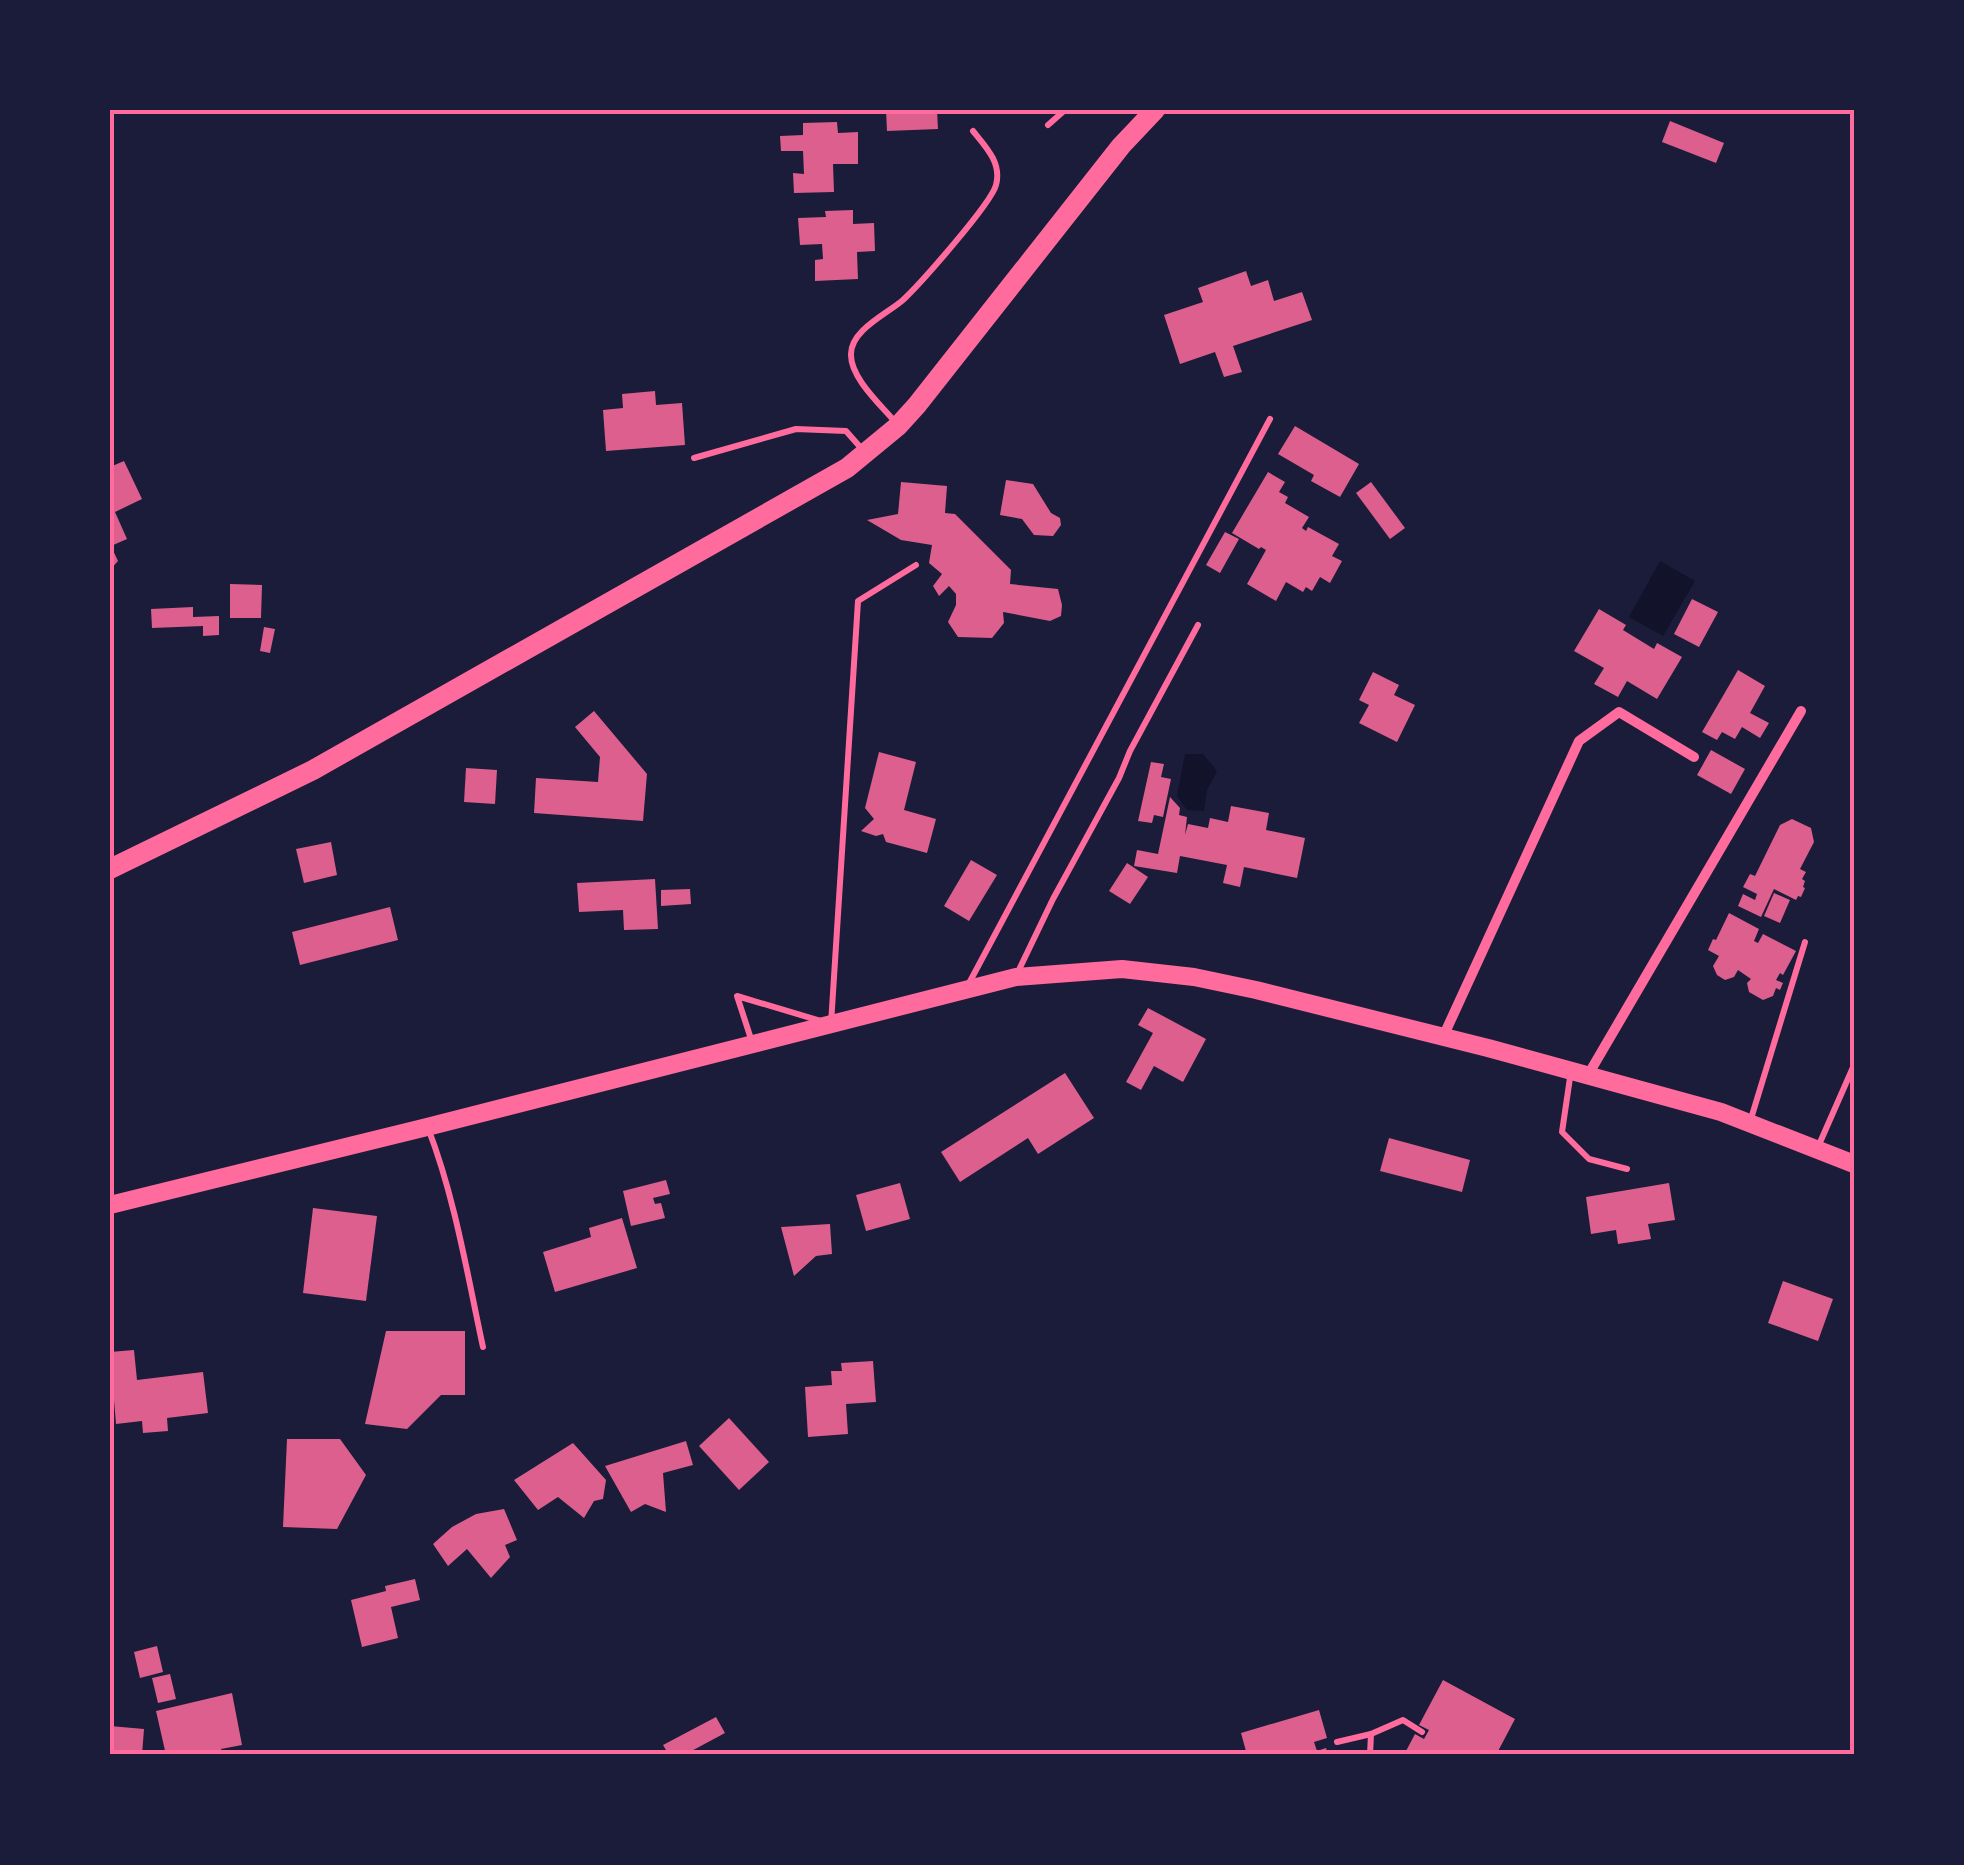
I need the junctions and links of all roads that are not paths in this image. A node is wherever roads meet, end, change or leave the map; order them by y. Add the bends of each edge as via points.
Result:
1 (1065, 110) edge
2 (1155, 110) edge
3 (1048, 125) dead end
4 (973, 131) dead end
5 (1270, 419) dead end
6 (898, 426) junction
7 (866, 453) junction
8 (694, 458) dead end
9 (916, 565) dead end
10 (1198, 625) dead end
11 (1800, 711) dead end
12 (1694, 756) dead end
13 (110, 869) edge
14 (1805, 942) dead end
15 (1016, 977) junction
16 (966, 990) junction
17 (831, 1024) junction
18 (1443, 1037) junction
19 (752, 1043) junction
20 (1854, 1066) edge
21 (1579, 1073) junction
22 (1750, 1122) junction
23 (427, 1127) junction
24 (1817, 1149) junction
25 (1854, 1164) edge
26 (1627, 1169) dead end
27 (110, 1205) edge
28 (483, 1347) dead end
29 (1422, 1732) dead end
30 (1371, 1734) junction
31 (1338, 1742) dead end
32 (1370, 1755) edge

1 - 3 lane
2 - 6 main road
4 - 6 lane via 995,158 996,184 984,208 905,298 852,344 856,375
5 - 16 lane
6 - 7 main road
7 - 8 lane via 846,431 796,429
7 - 13 main road via 312,770
9 - 17 lane via 858,601
10 - 15 lane
11 - 21 street
12 - 18 street via 1619,712 1579,741
14 - 22 lane
15 - 16 street
15 - 18 street via 1159,972
16 - 17 street
17 - 19 street
17 - 19 lane via 737,996
18 - 21 street
19 - 23 street
20 - 24 lane
21 - 22 street
21 - 26 lane via 1562,1132 1589,1159
22 - 24 street
23 - 27 street
23 - 28 lane via 450,1196
24 - 25 street
29 - 30 lane via 1404,1720
30 - 31 lane
30 - 32 lane

